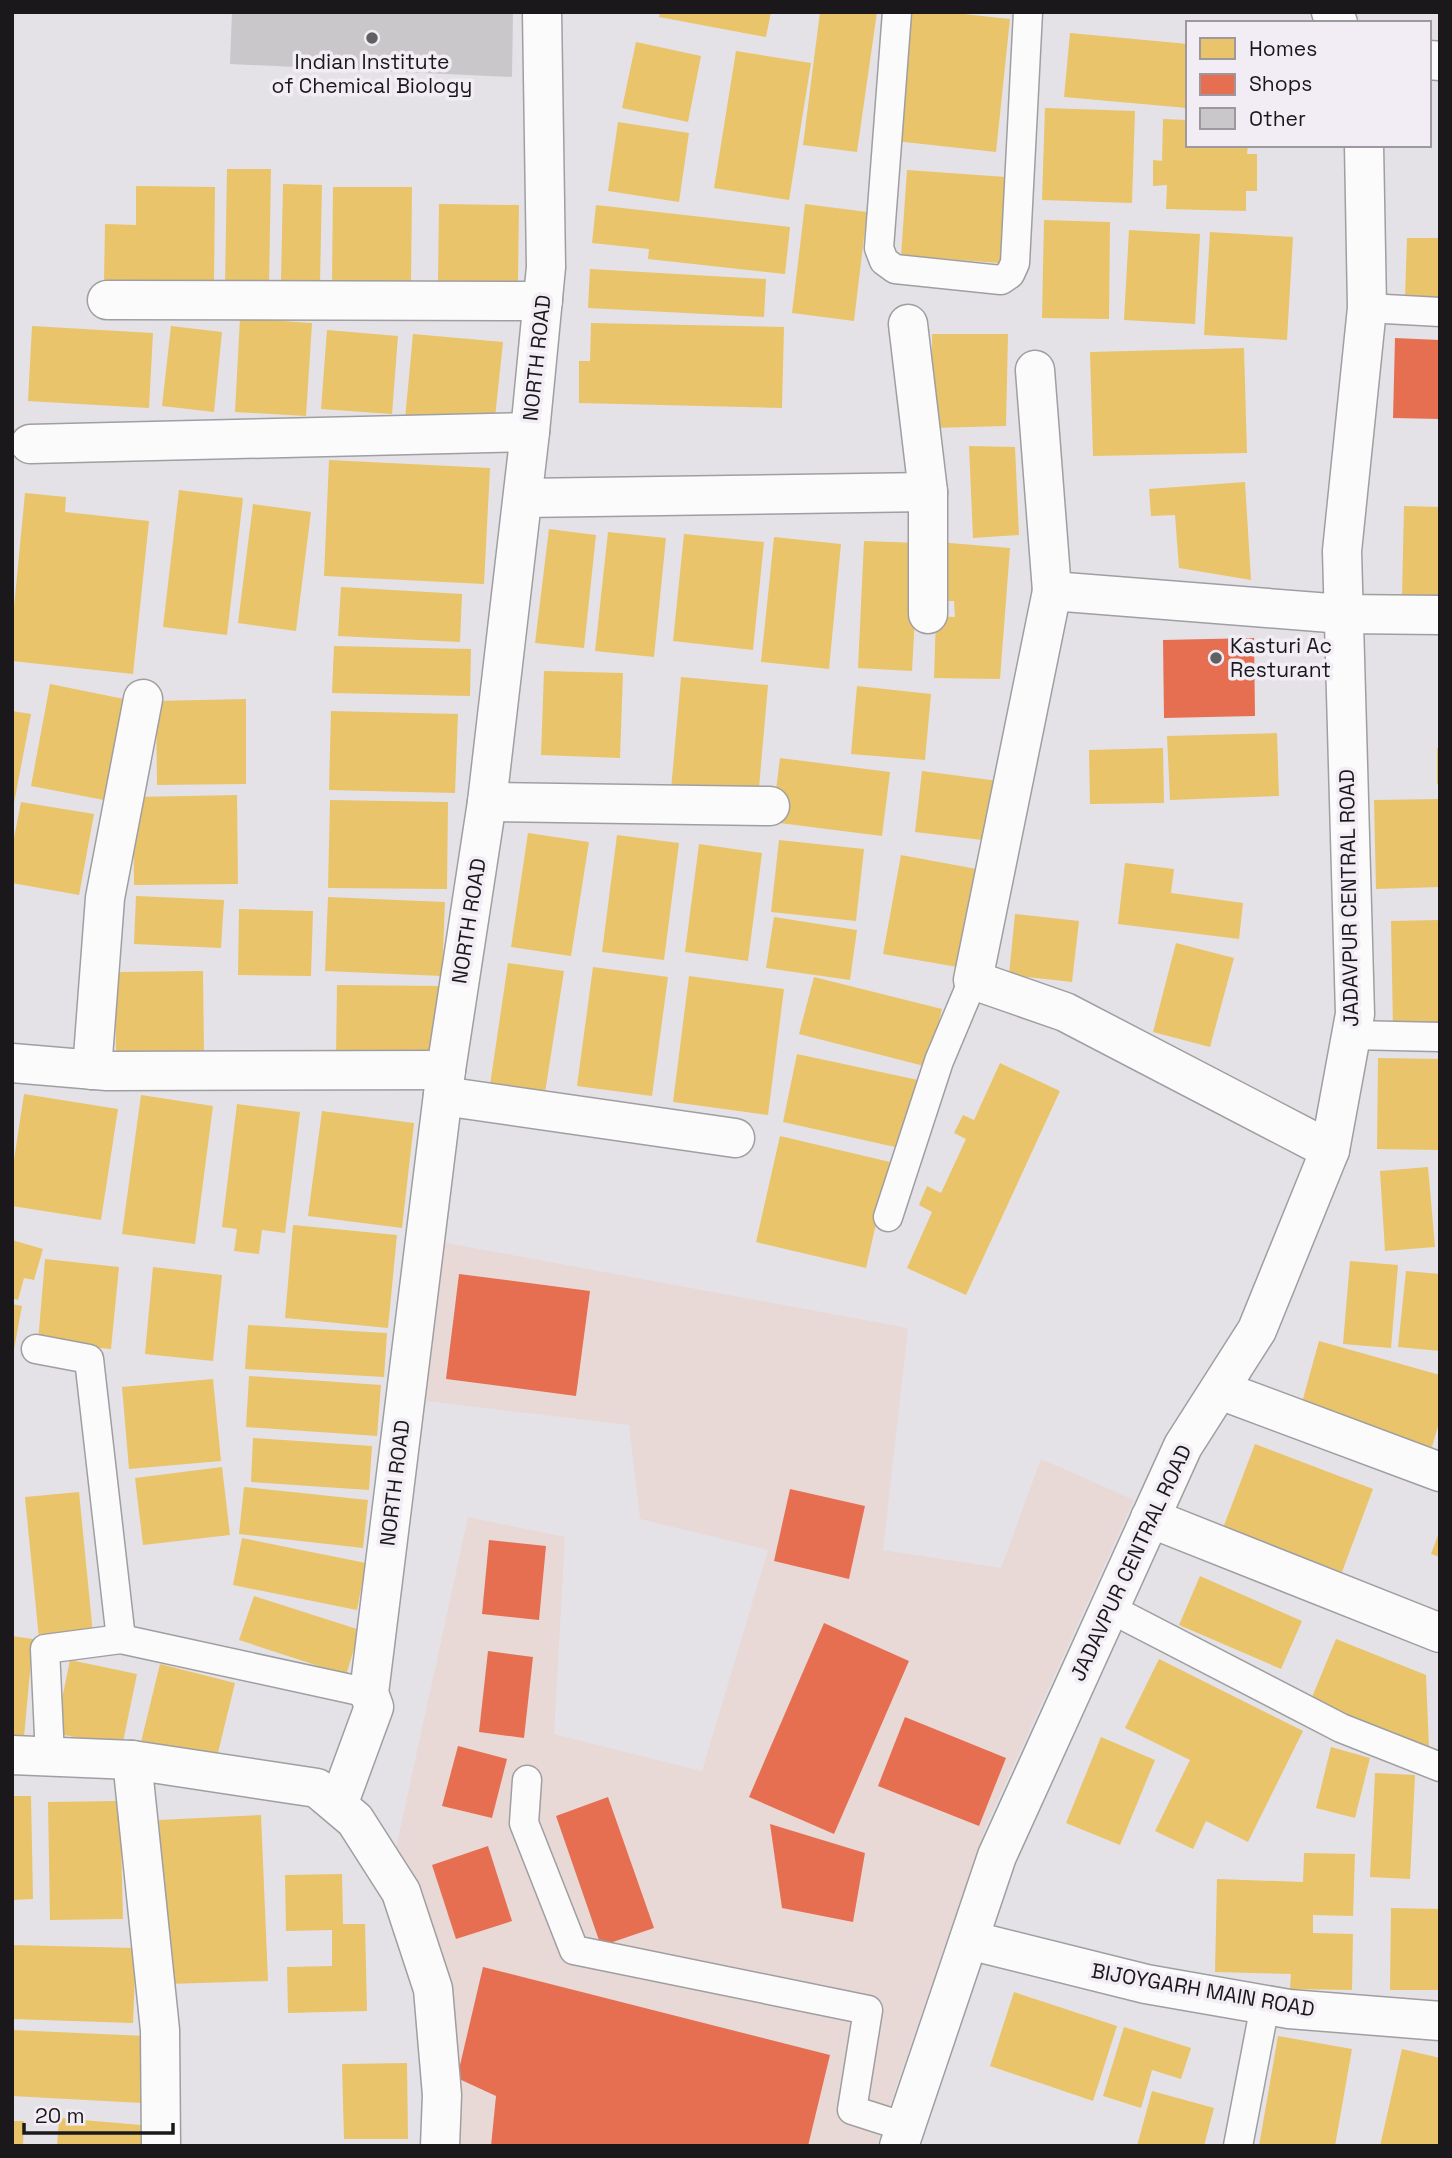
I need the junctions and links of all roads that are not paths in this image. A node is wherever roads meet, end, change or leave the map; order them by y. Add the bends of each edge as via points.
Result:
1 (897, 12) edge
2 (1028, 12) edge
3 (545, 18) edge
4 (1364, 147) edge
5 (107, 300) dead end
6 (543, 302) junction
7 (1367, 308) junction
8 (1440, 312) edge
9 (908, 324) dead end
10 (1035, 370) dead end
11 (530, 432) junction
12 (30, 444) dead end
13 (928, 492) junction
14 (523, 498) junction
15 (1052, 591) junction
16 (928, 614) dead end
17 (1343, 614) junction
18 (1440, 615) edge
19 (143, 699) dead end
20 (487, 802) junction
21 (770, 806) dead end
22 (973, 979) junction
23 (1351, 1035) junction
24 (1440, 1037) edge
25 (12, 1063) edge
26 (92, 1070) junction
27 (445, 1083) junction
28 (735, 1138) dead end
29 (1330, 1150) junction
30 (888, 1217) dead end
31 (36, 1349) dead end
32 (1220, 1390) junction
33 (1440, 1472) edge
34 (1150, 1518) junction
35 (1109, 1608) junction
36 (1440, 1633) edge
37 (121, 1639) junction
38 (369, 1693) junction
39 (12, 1755) edge
40 (50, 1757) junction
41 (132, 1760) junction
42 (1440, 1767) edge
43 (527, 1780) dead end
44 (338, 1805) junction
45 (969, 1940) junction
46 (1265, 2005) junction
47 (1440, 2021) edge
48 (902, 2136) edge
49 (160, 2146) edge
50 (440, 2146) edge
51 (1238, 2146) edge

1 - 2 lane via 879,248 884,261 895,269 1001,280 1015,263
3 - 6 street, NORTH ROAD
4 - 7 street, JADAVPUR CENTRAL ROAD
5 - 6 street
6 - 11 street, NORTH ROAD
7 - 8 lane
7 - 17 street, JADAVPUR CENTRAL ROAD via 1342,551
9 - 13 street
10 - 15 street
11 - 12 street
11 - 14 street, NORTH ROAD
13 - 14 street
13 - 16 street
14 - 20 street, NORTH ROAD
15 - 17 street
15 - 22 street
17 - 18 street
17 - 23 street, JADAVPUR CENTRAL ROAD via 1355,1014
19 - 26 street via 105,898
20 - 21 street
20 - 27 street, NORTH ROAD
22 - 29 street via 1065,1012
22 - 30 lane via 939,1060
23 - 24 lane
23 - 29 street, JADAVPUR CENTRAL ROAD
25 - 26 street
26 - 27 street
27 - 28 street
27 - 38 street, NORTH ROAD
29 - 32 street, JADAVPUR CENTRAL ROAD via 1257,1329
31 - 37 lane via 89,1359
32 - 33 street
32 - 34 street, JADAVPUR CENTRAL ROAD via 1183,1447
34 - 35 street, JADAVPUR CENTRAL ROAD
34 - 36 street
35 - 42 lane via 1341,1728
35 - 45 street, JADAVPUR CENTRAL ROAD via 997,1856
37 - 38 lane
37 - 40 lane via 45,1649
38 - 44 street, NORTH ROAD via 374,1707
39 - 40 street
40 - 41 street
41 - 44 street via 317,1788
41 - 49 street via 160,2030
43 - 48 lane via 524,1823 573,1950 868,2010 852,2110
44 - 50 street via 355,1820 401,1892 433,1989 442,2095
45 - 46 street, BIJOYGARH MAIN ROAD via 1146,1984
45 - 48 street, JADAVPUR CENTRAL ROAD
46 - 47 street, BIJOYGARH MAIN ROAD
46 - 51 lane

